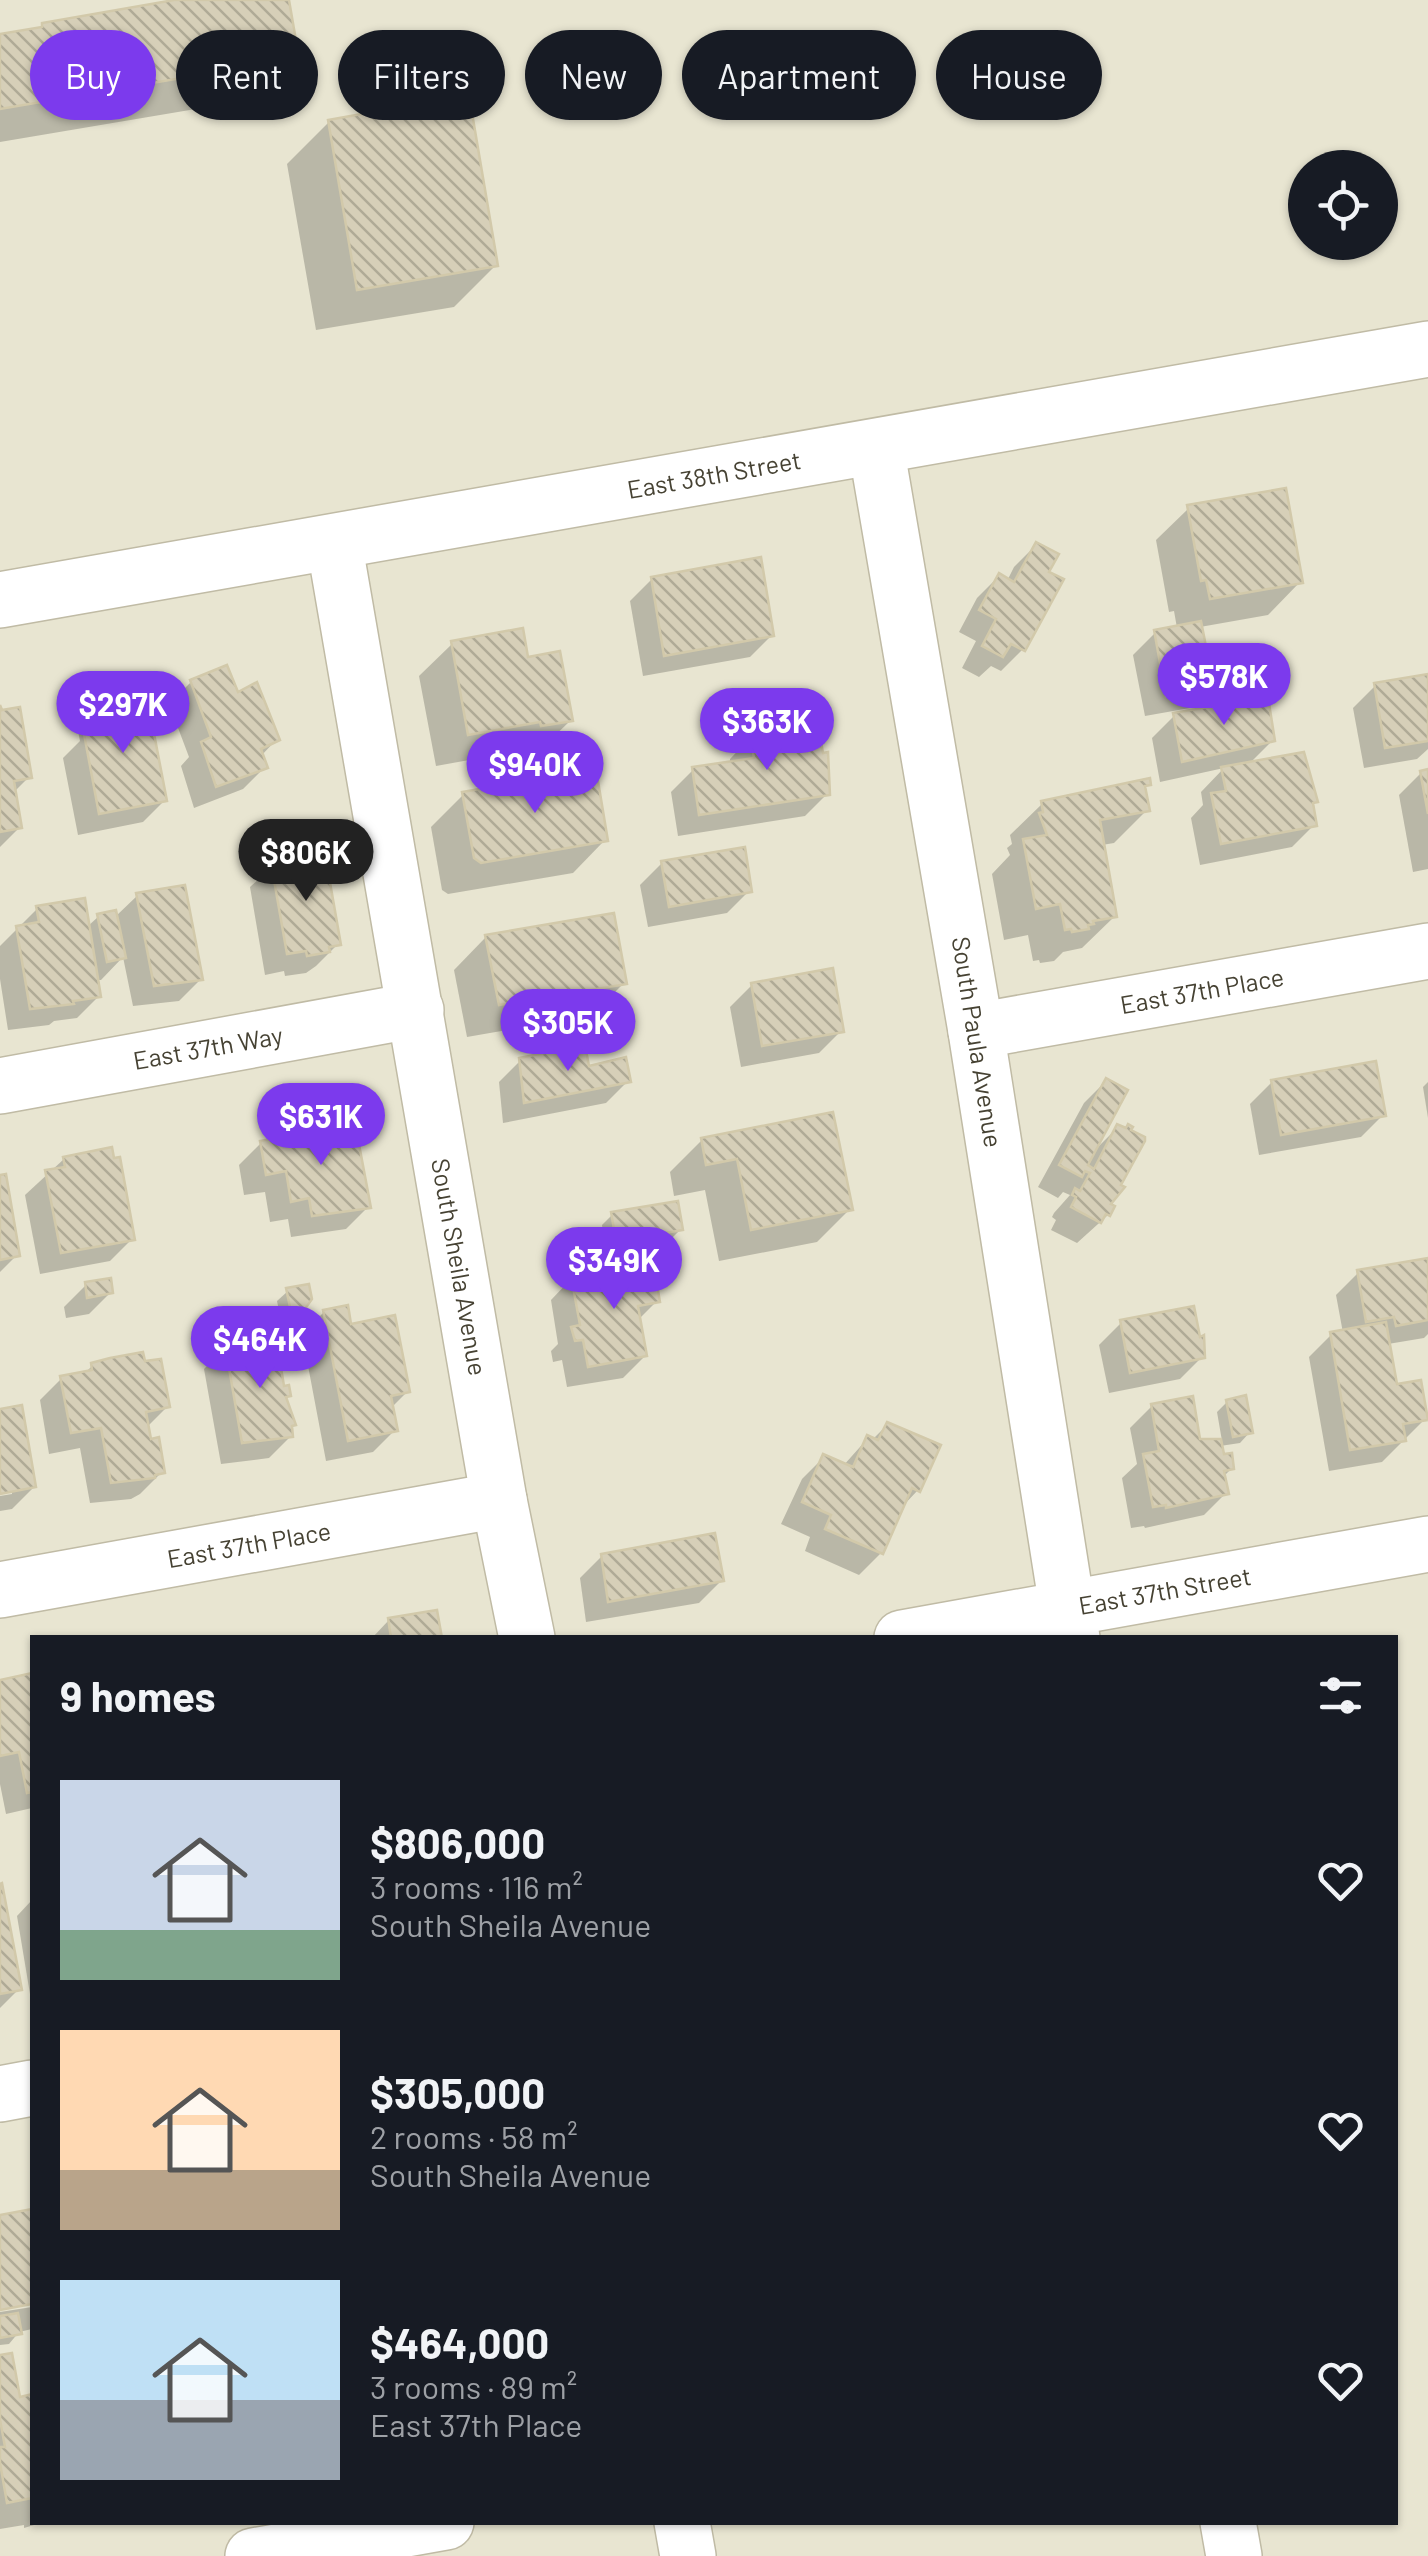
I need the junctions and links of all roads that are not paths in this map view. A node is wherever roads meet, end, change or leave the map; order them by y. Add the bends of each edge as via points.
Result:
1 (1428, 350) edge
2 (876, 447) junction
3 (334, 542) junction
4 (0, 600) edge
5 (1428, 951) edge
6 (416, 1010) junction
7 (976, 1030) junction
8 (0, 1086) edge
9 (499, 1500) junction
10 (1428, 1544) edge
11 (0, 1590) edge
12 (1069, 1623) edge
13 (526, 1635) edge
14 (935, 1635) edge
15 (30, 2088) edge
16 (0, 2094) edge
17 (429, 2525) edge
18 (683, 2525) edge
19 (1229, 2525) edge
20 (253, 2556) edge
21 (688, 2556) edge
22 (1234, 2556) edge

1 - 2 street, East 38th Street
2 - 3 street, East 38th Street
2 - 7 street, South Paula Avenue
3 - 4 street, East 38th Street
3 - 6 street, South Sheila Avenue
5 - 7 street, East 37th Place
6 - 8 street, East 37th Way
6 - 9 street, South Sheila Avenue
7 - 12 street, South Paula Avenue
9 - 11 street, East 37th Place
9 - 13 street, South Sheila Avenue
10 - 12 street, East 37th Street
12 - 14 street, East 37th Street
15 - 16 street
17 - 20 street
18 - 21 street
19 - 22 street

